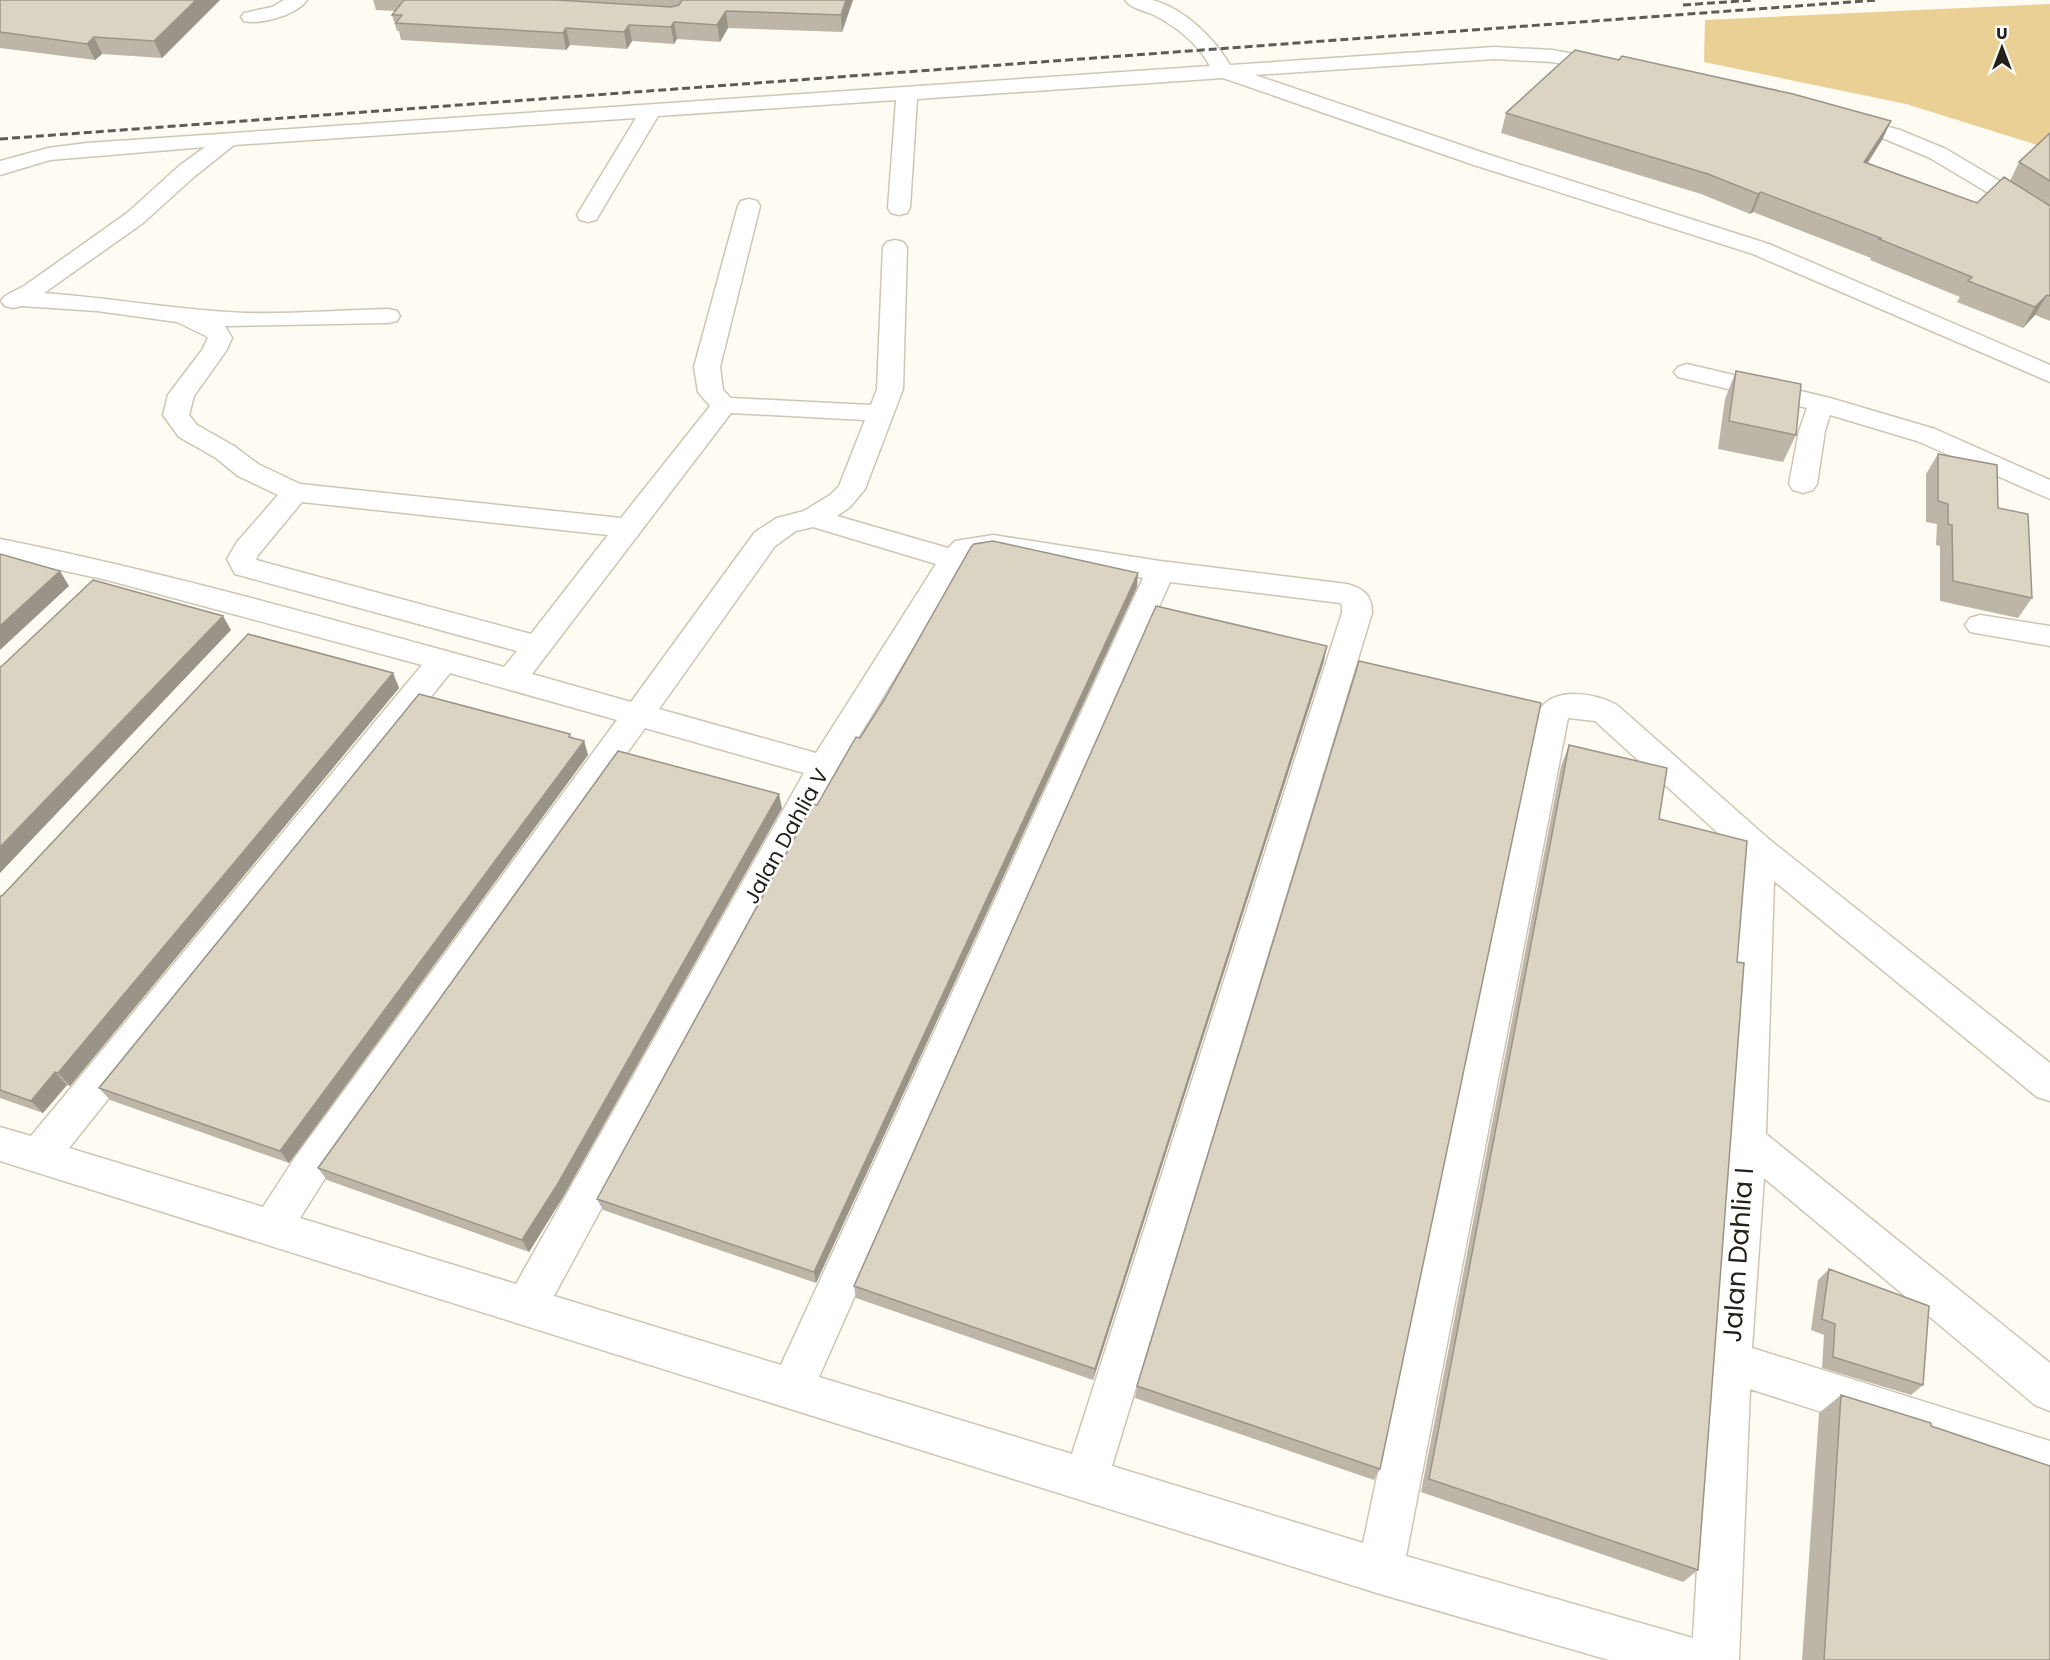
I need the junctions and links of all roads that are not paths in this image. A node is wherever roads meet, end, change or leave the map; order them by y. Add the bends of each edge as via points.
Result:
1 (298, 0) edge
2 (1134, 0) edge
3 (251, 17) dead end
4 (1223, 71) junction
5 (1633, 71) edge
6 (907, 94) junction
7 (650, 112) junction
8 (1827, 116) edge
9 (228, 141) junction
10 (0, 168) edge
11 (748, 206) dead end
12 (898, 208) dead end
13 (588, 215) dead end
14 (2050, 220) edge
15 (895, 247) dead end
16 (10, 302) edge
17 (183, 316) junction
18 (388, 316) dead end
19 (1687, 372) dead end
20 (2050, 374) edge
21 (1821, 404) junction
22 (724, 405) junction
23 (881, 413) junction
24 (1803, 484) dead end
25 (2050, 490) edge
26 (295, 492) junction
27 (813, 518) junction
28 (628, 528) junction
29 (0, 548) edge
30 (953, 560) junction
31 (107, 570) junction
32 (1160, 571) junction
33 (82, 594) edge
34 (268, 612) junction
35 (1980, 625) dead end
36 (2050, 636) edge
37 (244, 638) edge
38 (537, 646) junction
39 (443, 662) junction
40 (511, 680) junction
41 (637, 714) junction
42 (824, 767) junction
43 (1758, 849) junction
44 (2050, 1085) edge
45 (1747, 1141) junction
46 (0, 1144) edge
47 (39, 1156) junction
48 (272, 1228) junction
49 (526, 1306) junction
50 (1730, 1362) junction
51 (792, 1389) junction
52 (2050, 1390) edge
53 (2050, 1463) edge
54 (1086, 1479) junction
55 (1380, 1571) junction
56 (1690, 1660) edge
57 (1715, 1660) edge

1 - 3 street via 278,11
2 - 4 street via 1170,14 1196,36
4 - 5 street via 1533,53
4 - 6 street
4 - 20 street via 1482,160 1761,249
6 - 7 street
6 - 12 street
7 - 9 street
7 - 13 street
8 - 14 street via 1922,146
9 - 10 street via 68,151
9 - 16 street via 187,171 135,218
11 - 22 street via 707,367 711,392
15 - 23 street via 890,389
16 - 17 street via 97,304
17 - 18 street via 247,320
17 - 26 street via 216,331 220,338 181,395 176,415 188,431 248,470
19 - 21 street
21 - 24 street via 1812,430
21 - 25 street via 1926,435
22 - 23 street
22 - 28 street
23 - 27 street via 851,489
26 - 28 street
26 - 38 street via 247,549 241,560 245,567
27 - 30 street
27 - 41 street via 787,524 765,539
28 - 38 street
29 - 31 street
30 - 32 street, Jalan Dahlia V via 965,548 993,544
30 - 42 street, Jalan Dahlia V
31 - 33 street
31 - 34 street
32 - 51 street
32 - 54 street, Jalan Dahlia V via 1338,591 1353,596 1358,607
34 - 37 street
34 - 39 street
35 - 36 street
38 - 40 street
39 - 40 street
39 - 47 street
40 - 41 street
41 - 42 street
41 - 48 street via 310,1168
42 - 49 street, Jalan Dahlia V
43 - 44 street
43 - 45 street, Jalan Dahlia I
43 - 55 street via 1606,712 1576,705 1560,706 1554,711
45 - 50 street, Jalan Dahlia I
45 - 52 street
46 - 47 street
47 - 48 street
48 - 49 street
49 - 51 street
50 - 53 street
50 - 57 street, Jalan Dahlia I
51 - 54 street
54 - 55 street
55 - 56 street

